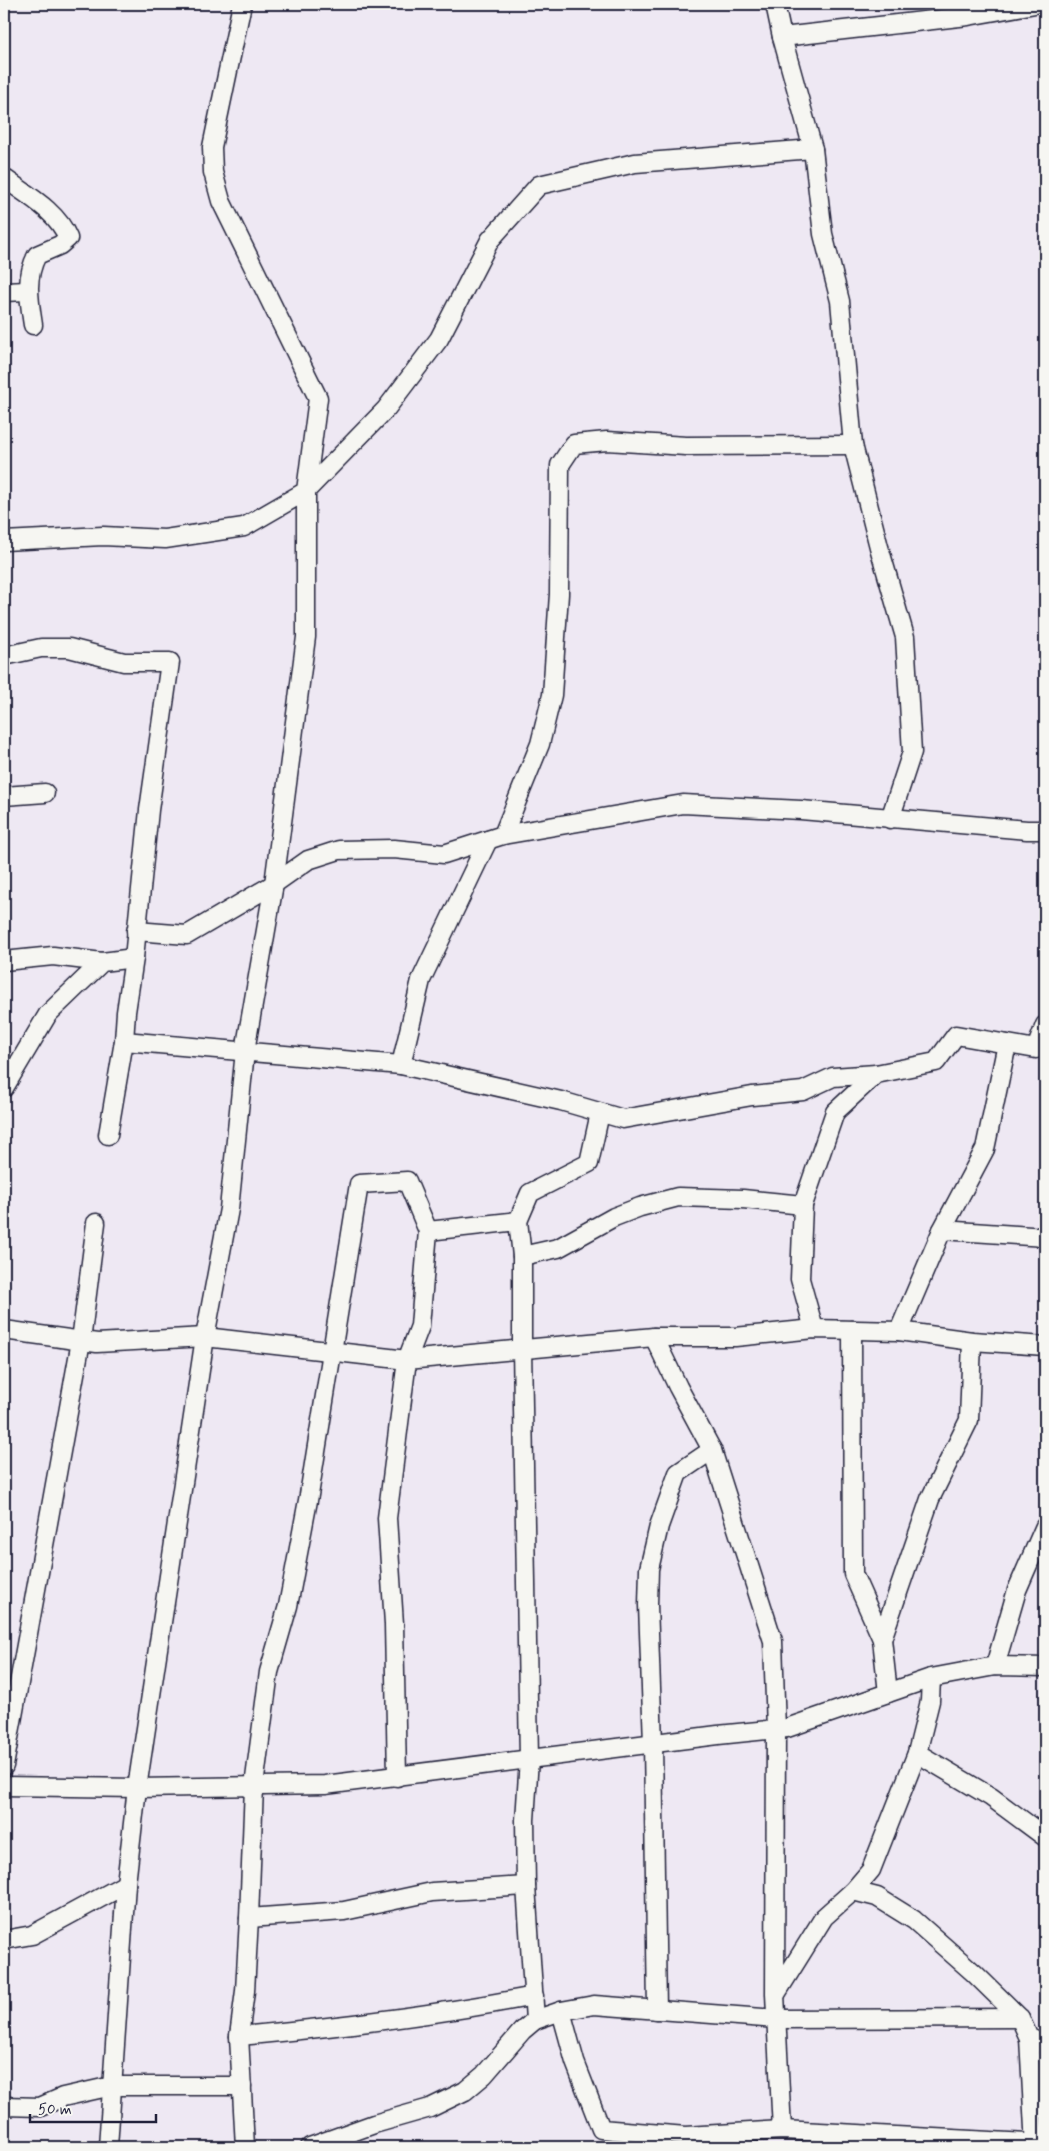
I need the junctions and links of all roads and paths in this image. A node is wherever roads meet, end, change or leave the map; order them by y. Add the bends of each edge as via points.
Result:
1 (242, 4) edge
2 (775, 4) edge
3 (1035, 4) edge
4 (782, 36) junction
5 (813, 149) junction
6 (4, 178) edge
7 (27, 291) junction
8 (4, 292) edge
9 (33, 325) dead end
10 (853, 445) junction
11 (306, 491) junction
12 (4, 542) edge
13 (4, 656) edge
14 (45, 793) dead end
15 (4, 796) edge
16 (890, 819) junction
17 (1045, 830) edge
18 (496, 838) junction
19 (274, 884) junction
20 (136, 931) junction
21 (134, 958) junction
22 (4, 962) edge
23 (102, 962) junction
24 (1045, 1025) edge
25 (124, 1041) junction
26 (1007, 1044) junction
27 (245, 1051) junction
28 (400, 1065) junction
29 (876, 1074) junction
30 (4, 1088) edge
31 (600, 1113) junction
32 (108, 1135) dead end
33 (803, 1205) junction
34 (518, 1221) junction
35 (96, 1222) dead end
36 (942, 1230) junction
37 (428, 1231) junction
38 (1045, 1237) edge
39 (522, 1256) junction
40 (814, 1329) junction
41 (4, 1330) edge
42 (852, 1330) junction
43 (899, 1332) junction
44 (205, 1337) junction
45 (654, 1337) junction
46 (972, 1341) junction
47 (81, 1342) junction
48 (1045, 1346) edge
49 (522, 1348) junction
50 (333, 1350) junction
51 (407, 1360) junction
52 (712, 1450) junction
53 (1045, 1526) edge
54 (882, 1640) junction
55 (995, 1666) junction
56 (1045, 1667) edge
57 (931, 1678) junction
58 (888, 1693) junction
59 (776, 1730) junction
60 (653, 1743) junction
61 (917, 1753) junction
62 (529, 1759) junction
63 (4, 1766) edge
64 (397, 1777) junction
65 (4, 1786) edge
66 (254, 1786) junction
67 (137, 1788) junction
68 (1045, 1837) edge
69 (126, 1884) junction
70 (526, 1886) junction
71 (853, 1891) junction
72 (249, 1918) junction
73 (4, 1940) edge
74 (775, 1994) junction
75 (534, 1996) junction
76 (657, 2010) junction
77 (561, 2011) junction
78 (1020, 2018) junction
79 (777, 2019) junction
80 (535, 2020) junction
81 (240, 2036) junction
82 (1037, 2041) edge
83 (112, 2086) junction
84 (242, 2086) junction
85 (4, 2106) edge
86 (782, 2130) junction
87 (685, 2142) edge
88 (1038, 2145) edge
89 (108, 2147) edge
90 (245, 2147) edge
91 (310, 2147) edge

1 - 11 street via 212,147 213,172 221,201 318,398
2 - 4 street
3 - 4 street via 968,16
4 - 5 street
5 - 10 street via 823,234 840,300
5 - 11 street via 635,163 539,185 490,240 438,339 386,409
6 - 7 street via 52,214 63,225 68,238 60,245 37,254 30,267
7 - 8 street
7 - 9 street
10 - 16 street via 905,636 912,752
10 - 18 street via 686,446 607,441 574,444 560,465 559,594 552,695 540,744
11 - 12 street via 244,527 165,539 103,536
11 - 19 street via 306,637
13 - 20 street via 41,648 69,648 124,662 170,662
14 - 15 street
16 - 17 street
16 - 18 street via 801,810 683,804
18 - 19 street via 444,854 340,850 308,860
18 - 28 street via 421,980
19 - 20 street via 187,935
19 - 27 street
20 - 21 street
21 - 23 street
21 - 25 street
22 - 23 street via 53,956
23 - 30 street via 48,1014
24 - 26 street via 1036,1049
25 - 27 street
25 - 32 street
26 - 29 street via 956,1035 936,1062
26 - 36 street via 985,1149
27 - 28 street
27 - 44 street via 229,1209
28 - 31 street via 561,1101
29 - 31 street via 833,1077 804,1091 752,1096 623,1119
29 - 33 street via 836,1112
31 - 34 street via 589,1163 530,1193
33 - 39 street via 678,1197 614,1217 558,1248
33 - 40 street via 800,1279
34 - 37 street
34 - 39 street
35 - 47 street
36 - 38 street
36 - 43 street
37 - 50 street via 407,1181 358,1184
37 - 51 street via 420,1326
39 - 49 street
40 - 42 street
40 - 45 street via 735,1337
41 - 47 street
42 - 43 street
42 - 54 street via 853,1574
43 - 46 street
44 - 47 street
44 - 50 street
44 - 67 street
45 - 49 street
45 - 52 street
46 - 48 street
46 - 54 street via 969,1420 930,1499
47 - 63 street
49 - 51 street
49 - 62 street
50 - 51 street
50 - 66 street via 301,1542 288,1606 268,1672
51 - 64 street via 387,1518 394,1624
52 - 59 street via 773,1641
52 - 60 street via 678,1473 659,1526 649,1569
53 - 55 street via 1017,1590
54 - 58 street
55 - 56 street
55 - 57 street
57 - 58 street
57 - 61 street via 930,1701
58 - 59 street
59 - 60 street
59 - 74 street
60 - 62 street
60 - 76 street
61 - 68 street via 991,1797
61 - 71 street via 871,1870
62 - 64 street
62 - 70 street
64 - 66 street via 325,1785
65 - 67 street
66 - 67 street
66 - 72 street
67 - 69 street
69 - 73 street via 32,1935
69 - 83 street
70 - 72 street via 432,1892 344,1911
70 - 75 street
71 - 74 street via 814,1929
71 - 78 street via 877,1897 914,1920
72 - 81 street
74 - 79 street
75 - 80 street
75 - 81 street via 352,2026
76 - 77 street via 594,2005
76 - 79 street
77 - 80 street
77 - 87 street via 575,2062 600,2130
78 - 79 street
78 - 82 street
79 - 86 street
80 - 91 street via 465,2091 430,2108
81 - 84 street
82 - 88 street
83 - 84 street
83 - 85 street via 40,2107
83 - 89 street
84 - 90 street
86 - 87 street
86 - 88 street

